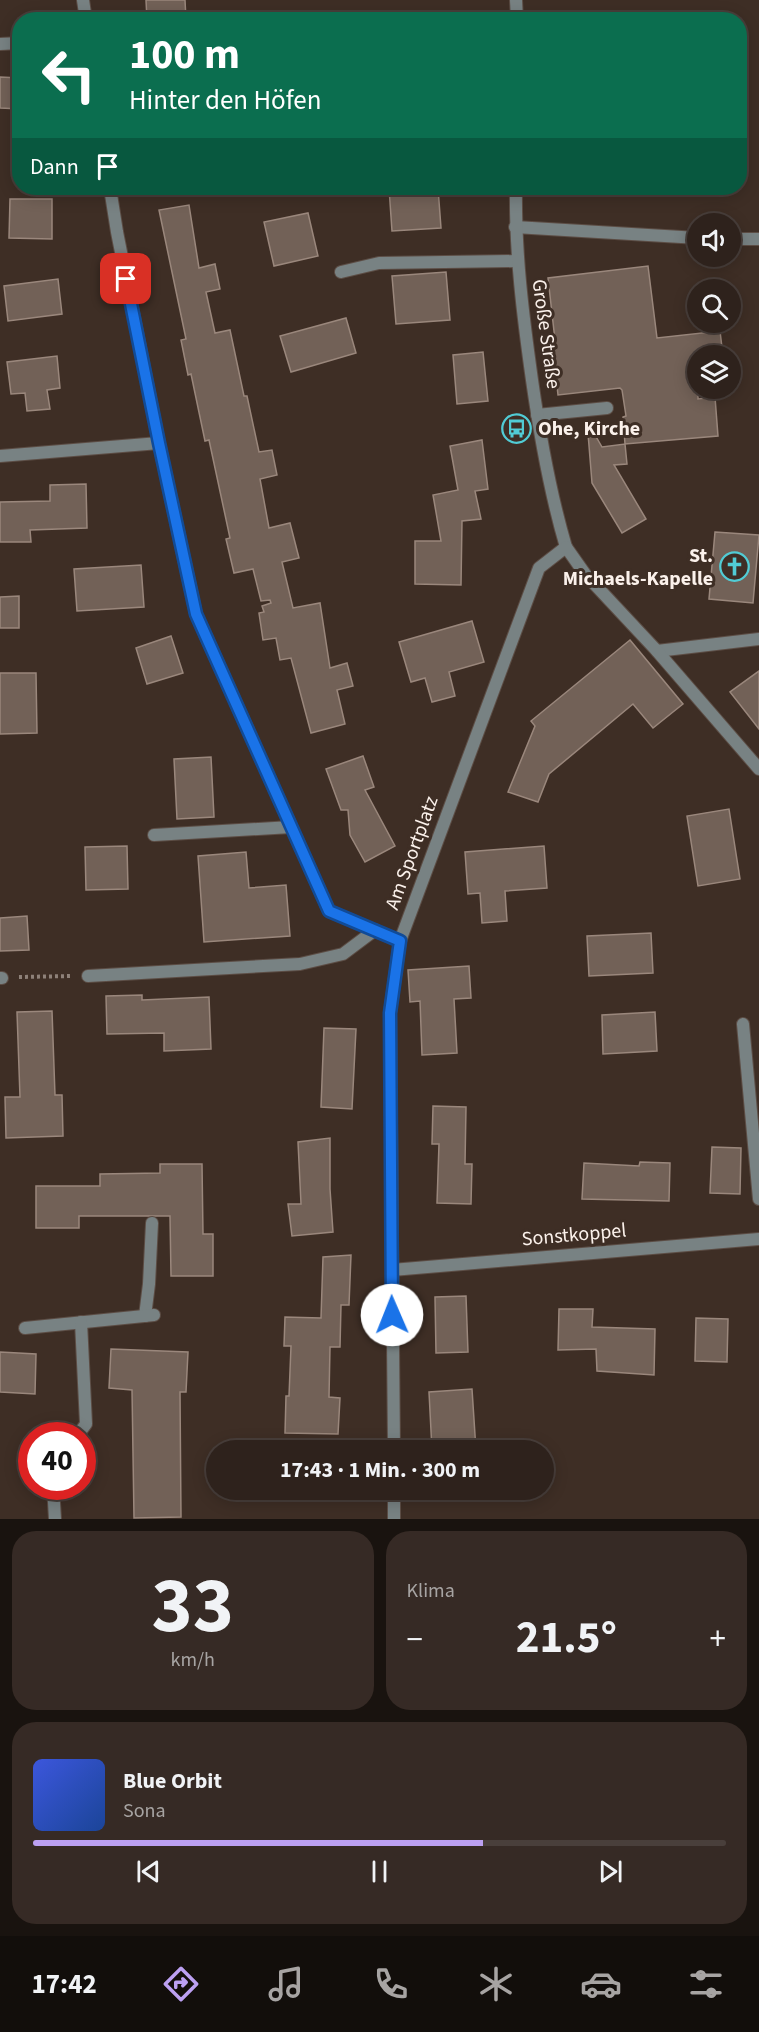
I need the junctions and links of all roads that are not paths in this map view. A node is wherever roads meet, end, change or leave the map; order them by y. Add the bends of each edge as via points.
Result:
1 (111, 195) edge
2 (516, 195) edge
3 (515, 226) junction
4 (687, 237) edge
5 (741, 239) edge
6 (759, 239) edge
7 (517, 261) junction
8 (341, 272) dead end
9 (607, 408) dead end
10 (537, 415) junction
11 (159, 443) junction
12 (0, 456) edge
13 (566, 547) junction
14 (759, 639) edge
15 (657, 651) junction
16 (759, 769) edge
17 (291, 827) junction
18 (154, 835) dead end
19 (375, 930) junction
20 (400, 941) junction
21 (88, 976) road end
22 (743, 1024) dead end
23 (759, 1198) edge
24 (152, 1223) dead end
25 (759, 1239) edge
26 (392, 1270) junction
27 (81, 1322) junction
28 (25, 1328) dead end
29 (86, 1422) edge
30 (394, 1440) edge
31 (54, 1500) edge
32 (394, 1500) edge
33 (55, 1519) edge
34 (394, 1519) edge

1 - 11 street
2 - 3 street, Große Straße
3 - 4 street
3 - 7 street, Große Straße
5 - 6 street
7 - 8 street via 379,263
7 - 10 street, Große Straße
9 - 10 street
10 - 13 street, Große Straße via 555,511
11 - 12 street
11 - 17 street via 196,614
13 - 15 street, Große Straße via 585,574
13 - 20 street, Am Sportplatz via 539,568
14 - 15 street
15 - 16 street, Große Straße
17 - 18 street
17 - 19 street via 329,911
19 - 20 street
19 - 21 street via 344,954 300,964
20 - 26 street, Am Sportplatz via 390,1013
22 - 23 street
24 - 27 street via 149,1316
25 - 26 street, Sonstkoppel
26 - 30 street, Am Sportplatz
27 - 28 street
27 - 29 street
31 - 33 street
32 - 34 street

